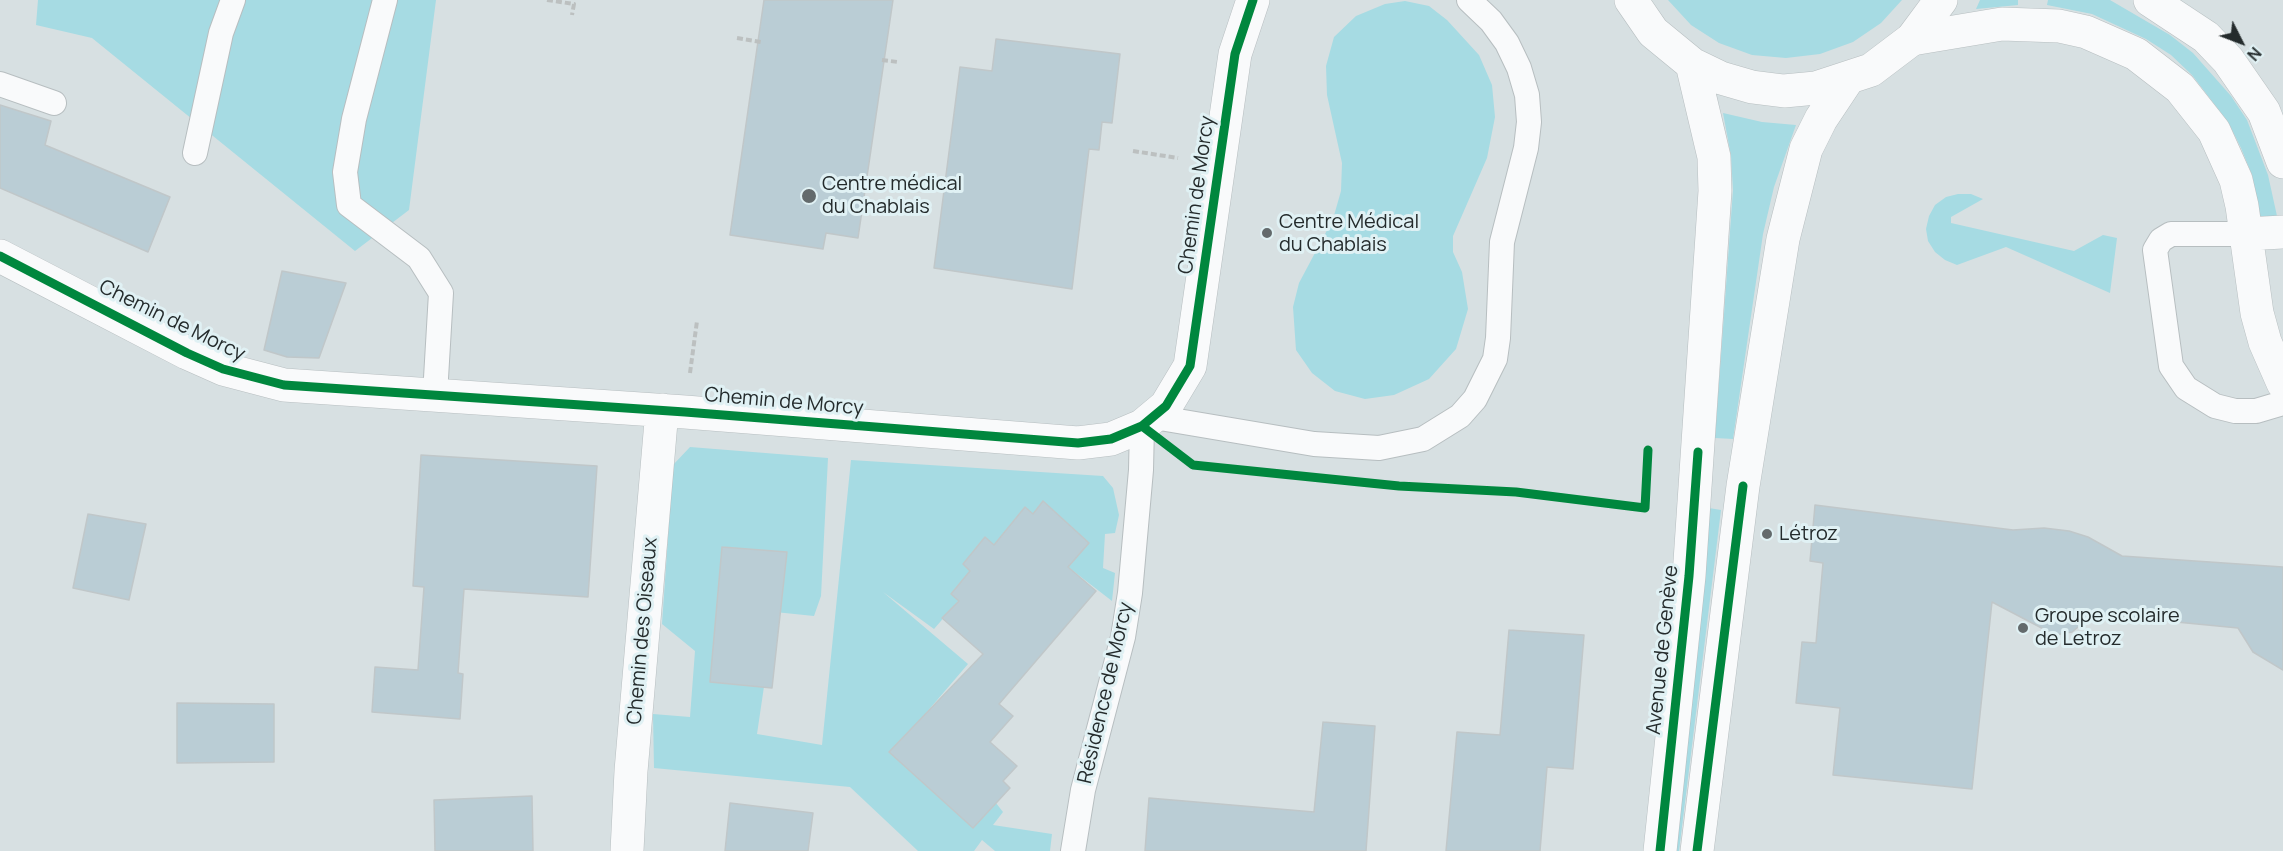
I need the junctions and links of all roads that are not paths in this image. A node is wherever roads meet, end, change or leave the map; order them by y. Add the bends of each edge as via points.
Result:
1 (233, 0) edge
2 (385, 0) edge
3 (1252, 0) edge
4 (1469, 0) edge
5 (1631, 0) edge
6 (1941, 0) edge
7 (2150, 0) edge
8 (1912, 39) junction
9 (1692, 64) junction
10 (1847, 80) junction
11 (0, 84) edge
12 (54, 104) dead end
13 (195, 153) dead end
14 (2283, 162) edge
15 (2283, 232) edge
16 (2246, 234) junction
17 (0, 256) edge
18 (2283, 383) edge
19 (435, 395) junction
20 (2283, 403) edge
21 (662, 410) junction
22 (1148, 421) junction
23 (627, 851) edge
24 (1073, 851) edge
25 (1660, 851) edge
26 (1697, 851) edge

1 - 13 lane via 221,33
2 - 19 lane via 354,119 345,172 349,205 419,258 441,293
3 - 22 street, Chemin de Morcy via 1235,54 1194,351 1175,393
4 - 22 lane via 1507,43 1527,95 1529,122 1502,242 1495,359 1475,399 1460,416 1422,439 1379,448 1314,444
5 - 9 street via 1653,32
6 - 8 street
7 - 14 street via 2206,37 2228,60 2264,112
8 - 10 street via 1871,70
8 - 16 street via 1971,28 2032,23 2086,32 2136,54 2180,88 2214,131 2236,180
9 - 10 street via 1721,78 1784,91
9 - 25 street, Avenue de Genève via 1714,157 1715,191 1689,576
10 - 26 street via 1806,149 1783,239 1743,486
11 - 12 lane
15 - 16 street
16 - 18 street via 2257,313
16 - 20 lane via 2171,234 2155,250 2171,366 2186,388 2215,406 2256,411
17 - 19 street, Chemin de Morcy via 232,372 284,385
19 - 21 street, Chemin de Morcy
21 - 22 street, Chemin de Morcy via 1078,443 1111,439
21 - 23 street, Chemin des Oiseaux
22 - 24 lane, Résidence de Morcy via 1123,637 1083,790

